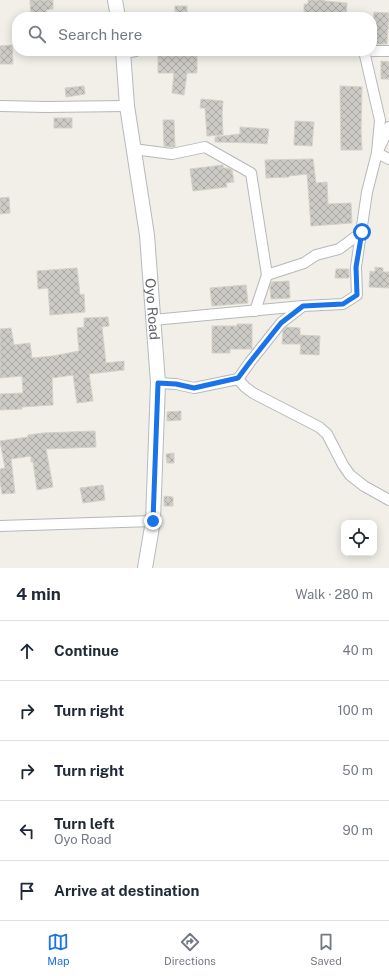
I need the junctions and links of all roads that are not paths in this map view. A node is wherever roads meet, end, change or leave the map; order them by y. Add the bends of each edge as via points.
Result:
1 (115, 0) edge
2 (117, 12) edge
3 (377, 51) edge
4 (389, 51) edge
5 (128, 56) edge
6 (365, 56) edge
7 (0, 106) edge
8 (126, 106) junction
9 (389, 127) edge
10 (133, 149) junction
11 (377, 153) junction
12 (389, 159) edge
13 (362, 232) junction
14 (268, 275) junction
15 (303, 306) junction
16 (255, 311) junction
17 (153, 320) junction
18 (238, 378) junction
19 (158, 383) junction
20 (389, 500) edge
21 (153, 521) junction
22 (0, 526) edge
23 (146, 568) edge

1 - 2 street
3 - 4 street
5 - 8 street, Oyo Road
6 - 11 street via 380,120
7 - 8 street
8 - 10 street, Oyo Road
9 - 11 street
10 - 14 street via 172,154 205,147 251,173
10 - 17 street, Oyo Road via 147,235
11 - 12 street
11 - 13 street via 367,192
13 - 14 street via 339,248 316,255 304,264
13 - 15 street via 356,267 357,295 343,304
14 - 16 street
15 - 16 street
15 - 18 street via 281,323
16 - 17 street
17 - 19 street, Oyo Road
18 - 19 street via 194,388
18 - 20 street via 253,393 319,427 326,434 350,475
19 - 21 street, Oyo Road
21 - 22 street
21 - 23 street, Oyo Road

